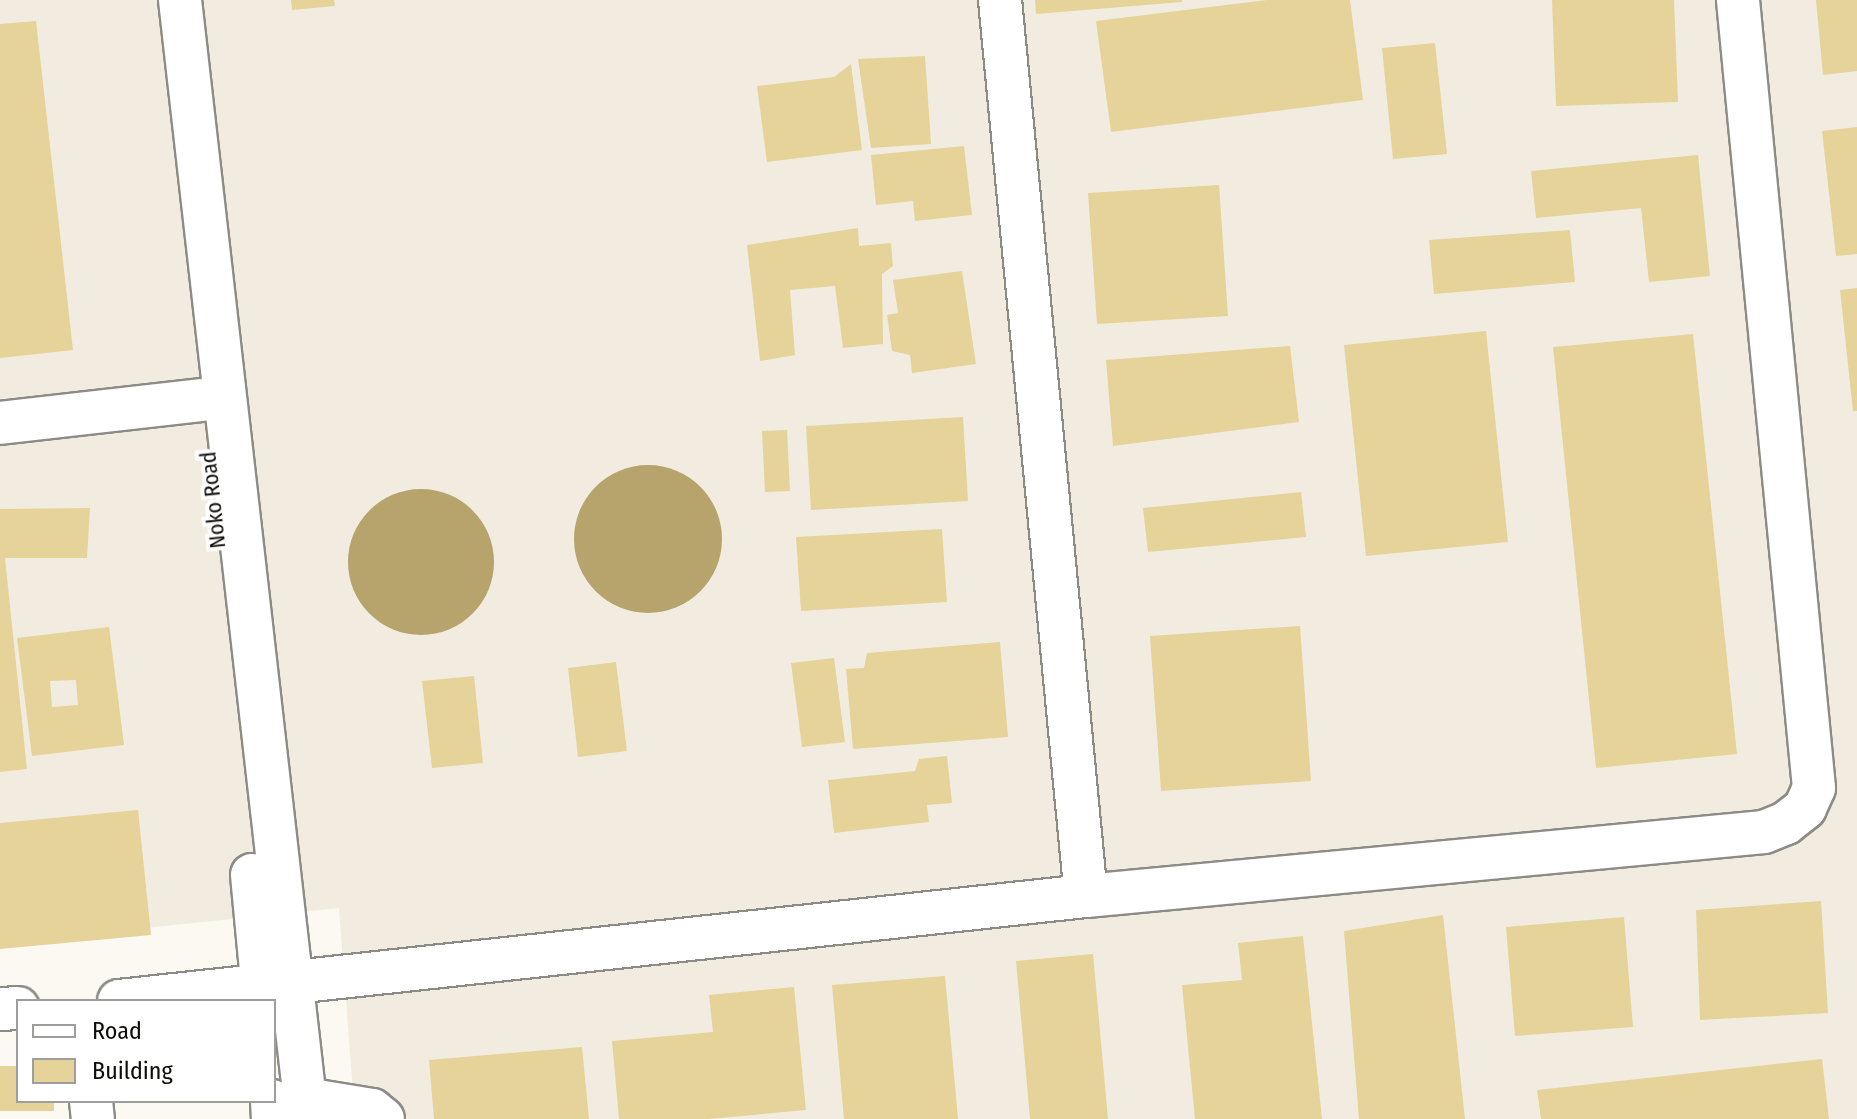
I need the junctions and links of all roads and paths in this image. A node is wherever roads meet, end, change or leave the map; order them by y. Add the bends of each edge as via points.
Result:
1 (157, 0) edge
2 (180, 0) edge
3 (1000, 0) edge
4 (1738, 0) edge
5 (202, 400) junction
6 (0, 423) edge
7 (1086, 896) junction
8 (274, 989) edge
9 (145, 999) edge
10 (276, 1005) edge
11 (289, 1110) edge
12 (383, 1119) edge

1 - 5 street, Noko Road
2 - 8 street via 225,429
3 - 7 street
4 - 7 street via 1814,788 1805,808 1764,832
5 - 6 street
5 - 8 street, Noko Road
7 - 8 street
8 - 9 street
10 - 11 street
11 - 12 street via 372,1110

